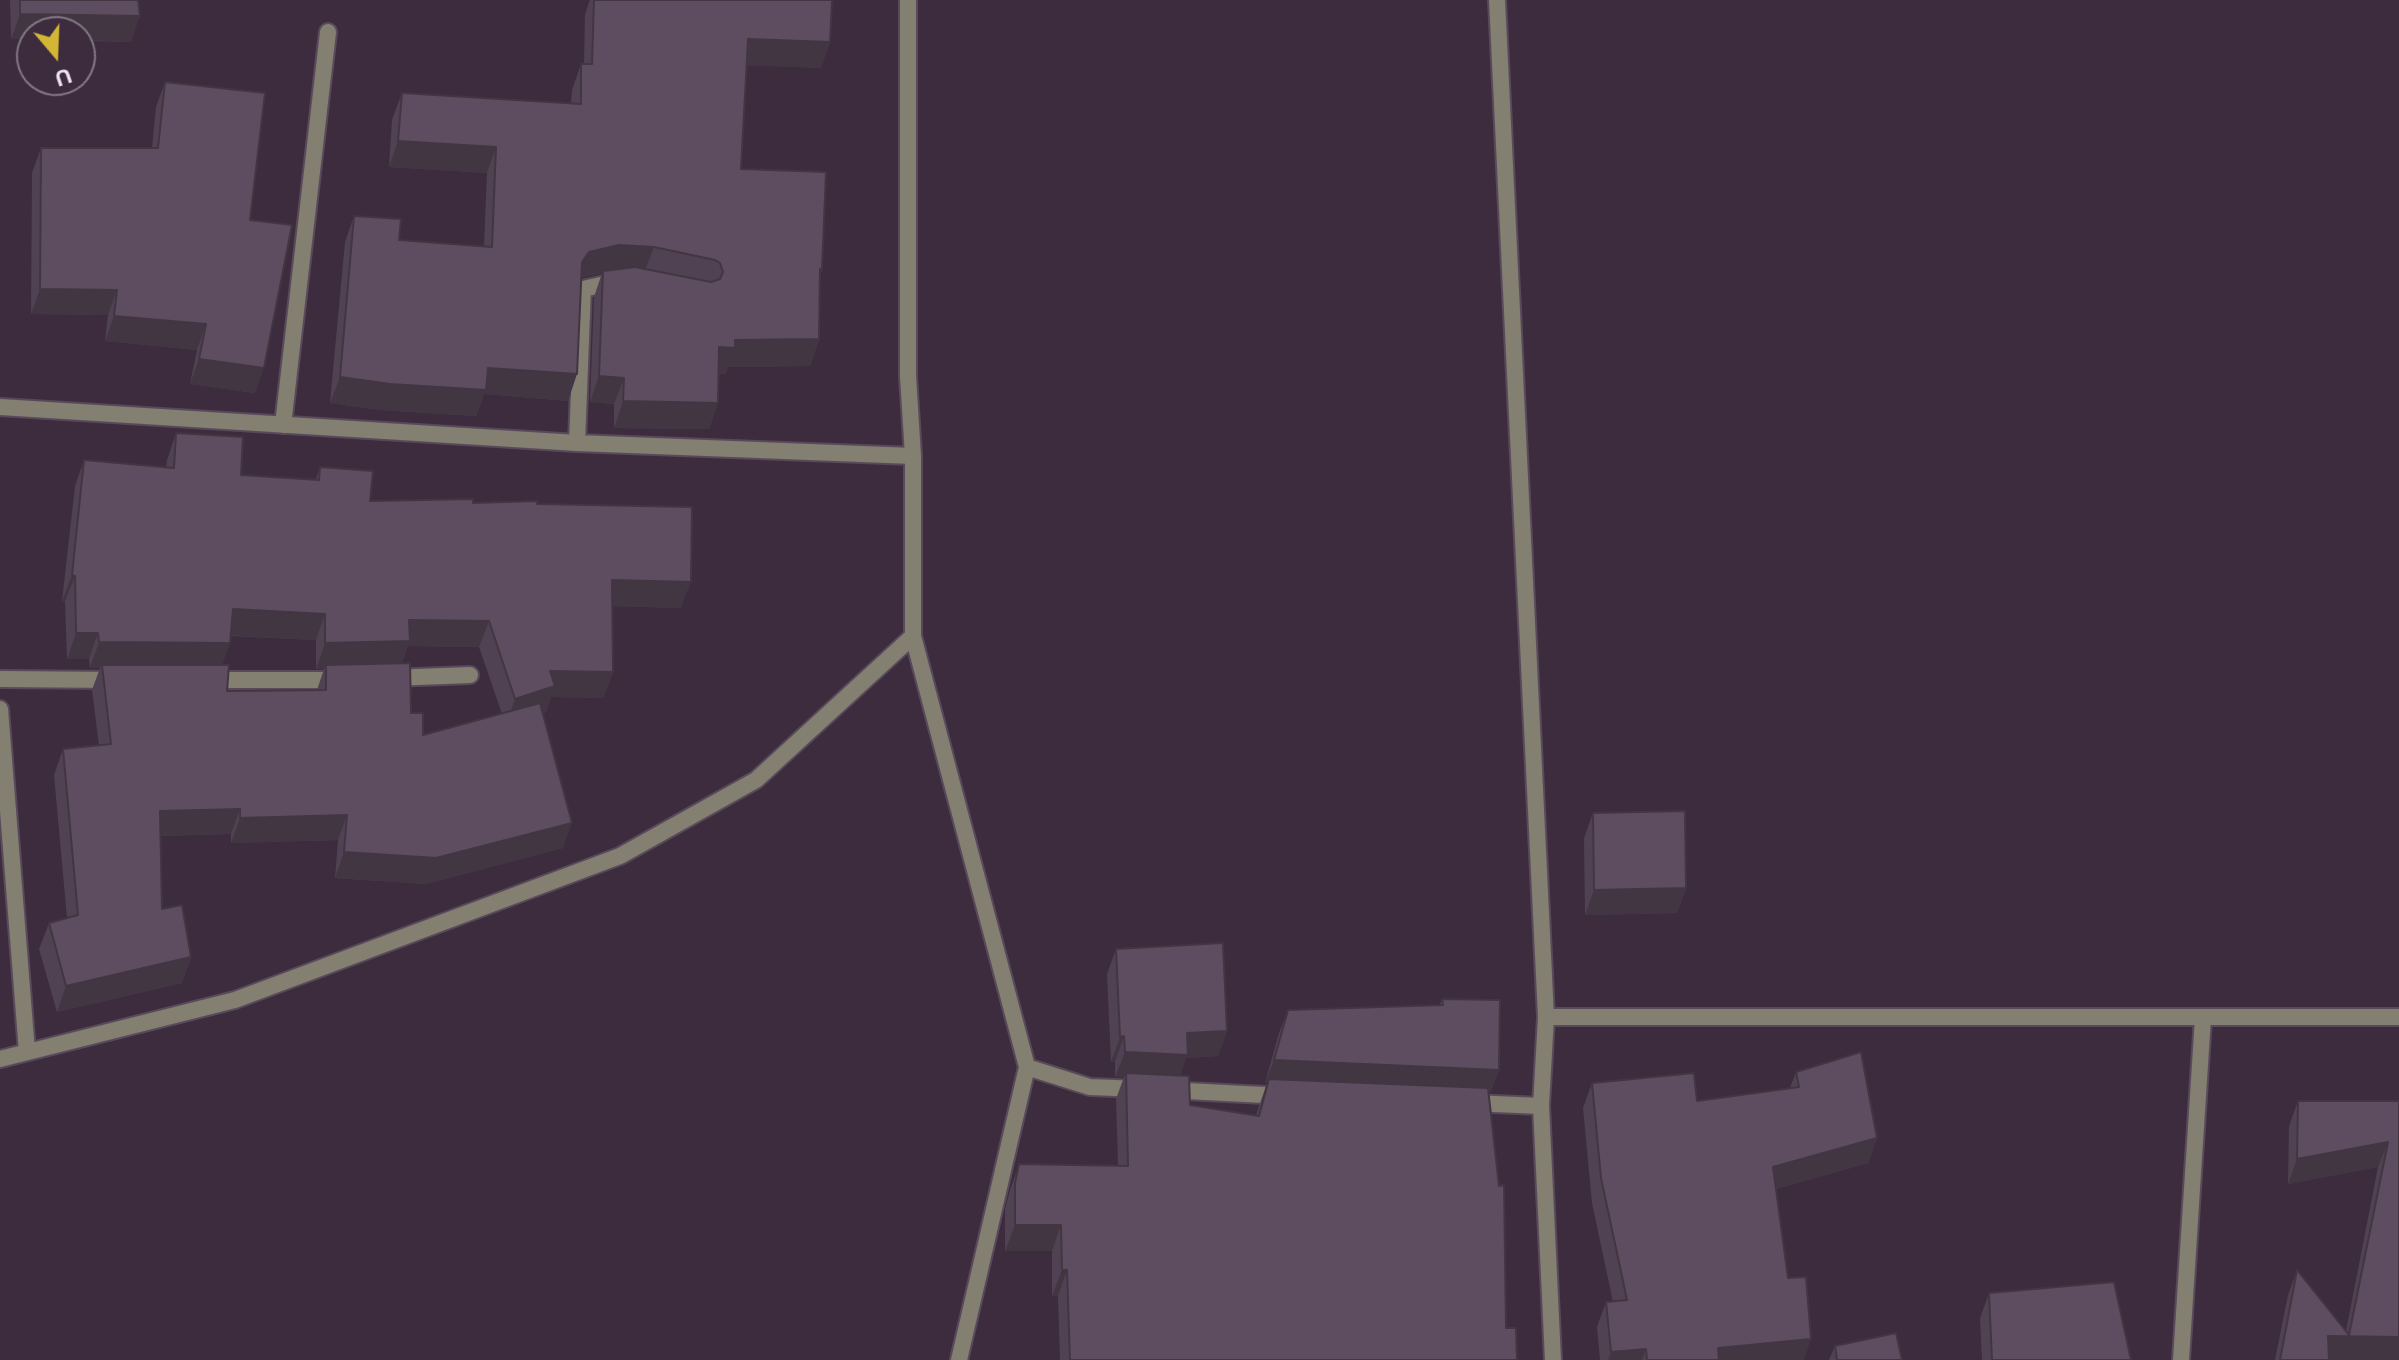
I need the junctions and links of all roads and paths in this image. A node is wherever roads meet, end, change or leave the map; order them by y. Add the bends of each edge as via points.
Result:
1 (908, 0) edge
2 (1497, 0) edge
3 (328, 32) dead end
4 (633, 284) edge
5 (0, 407) edge
6 (283, 425) junction
7 (577, 443) junction
8 (913, 456) junction
9 (913, 636) junction
10 (470, 675) dead end
11 (0, 679) edge
12 (138, 680) edge
13 (184, 680) edge
14 (0, 709) edge
15 (1546, 1017) junction
16 (2399, 1017) edge
17 (2203, 1018) junction
18 (27, 1052) junction
19 (0, 1059) edge
20 (1027, 1067) junction
21 (1306, 1096) edge
22 (1461, 1103) edge
23 (1541, 1106) junction
24 (959, 1360) edge
25 (1553, 1360) edge
26 (2181, 1360) edge

1 - 8 street via 908,376
2 - 15 street
3 - 6 street
4 - 7 street via 611,281 583,289
5 - 6 street
6 - 7 street
7 - 8 street
8 - 9 street
9 - 18 street via 756,780 620,856 235,1000
9 - 20 street
10 - 13 street
11 - 12 street
14 - 18 street
15 - 17 street
15 - 23 street
16 - 17 street
17 - 26 street
18 - 19 street
20 - 21 street via 1090,1087
20 - 24 street
22 - 23 street
23 - 25 street

